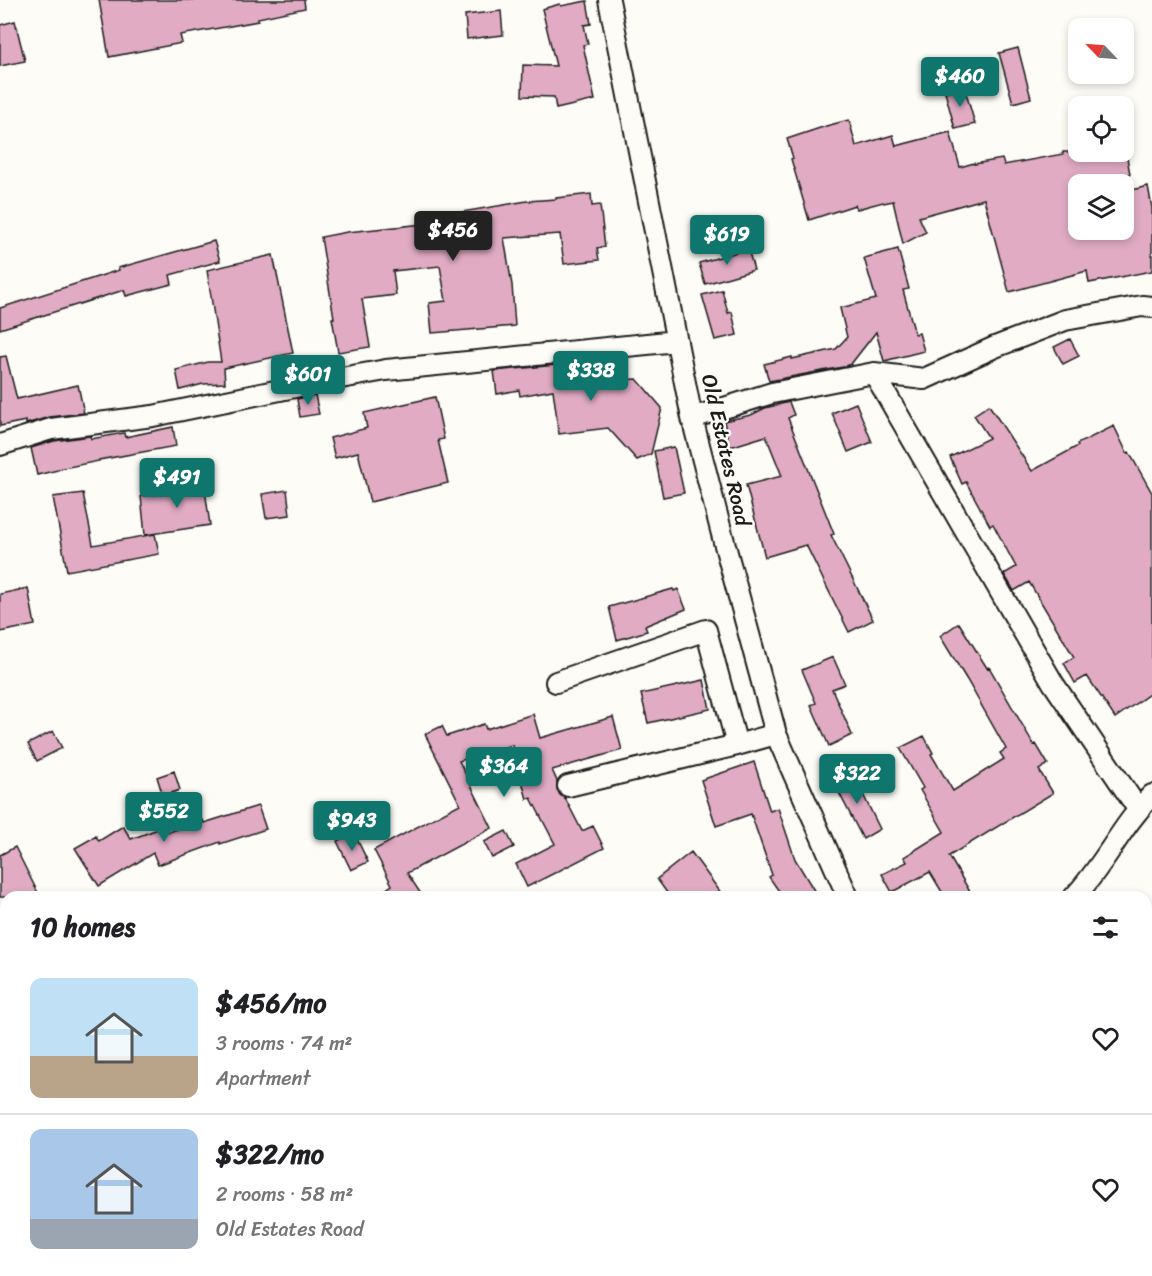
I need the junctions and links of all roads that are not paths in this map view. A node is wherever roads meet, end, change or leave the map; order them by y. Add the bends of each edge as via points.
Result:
1 (609, 0) edge
2 (1152, 307) edge
3 (677, 341) junction
4 (874, 373) junction
5 (692, 418) junction
6 (0, 445) edge
7 (556, 682) dead end
8 (776, 734) junction
9 (737, 745) junction
10 (568, 786) dead end
11 (1145, 802) edge
12 (845, 891) edge
13 (1080, 891) edge

1 - 3 street, Old Estates Road
2 - 4 street via 1065,320 995,346 924,380
3 - 5 street, Old Estates Road
3 - 6 street via 386,370 153,417 51,429
4 - 5 street via 772,393
4 - 11 street via 1053,683
5 - 8 street, Old Estates Road
7 - 9 street via 706,630
8 - 9 street
8 - 12 street, Old Estates Road
9 - 10 street
11 - 13 street

